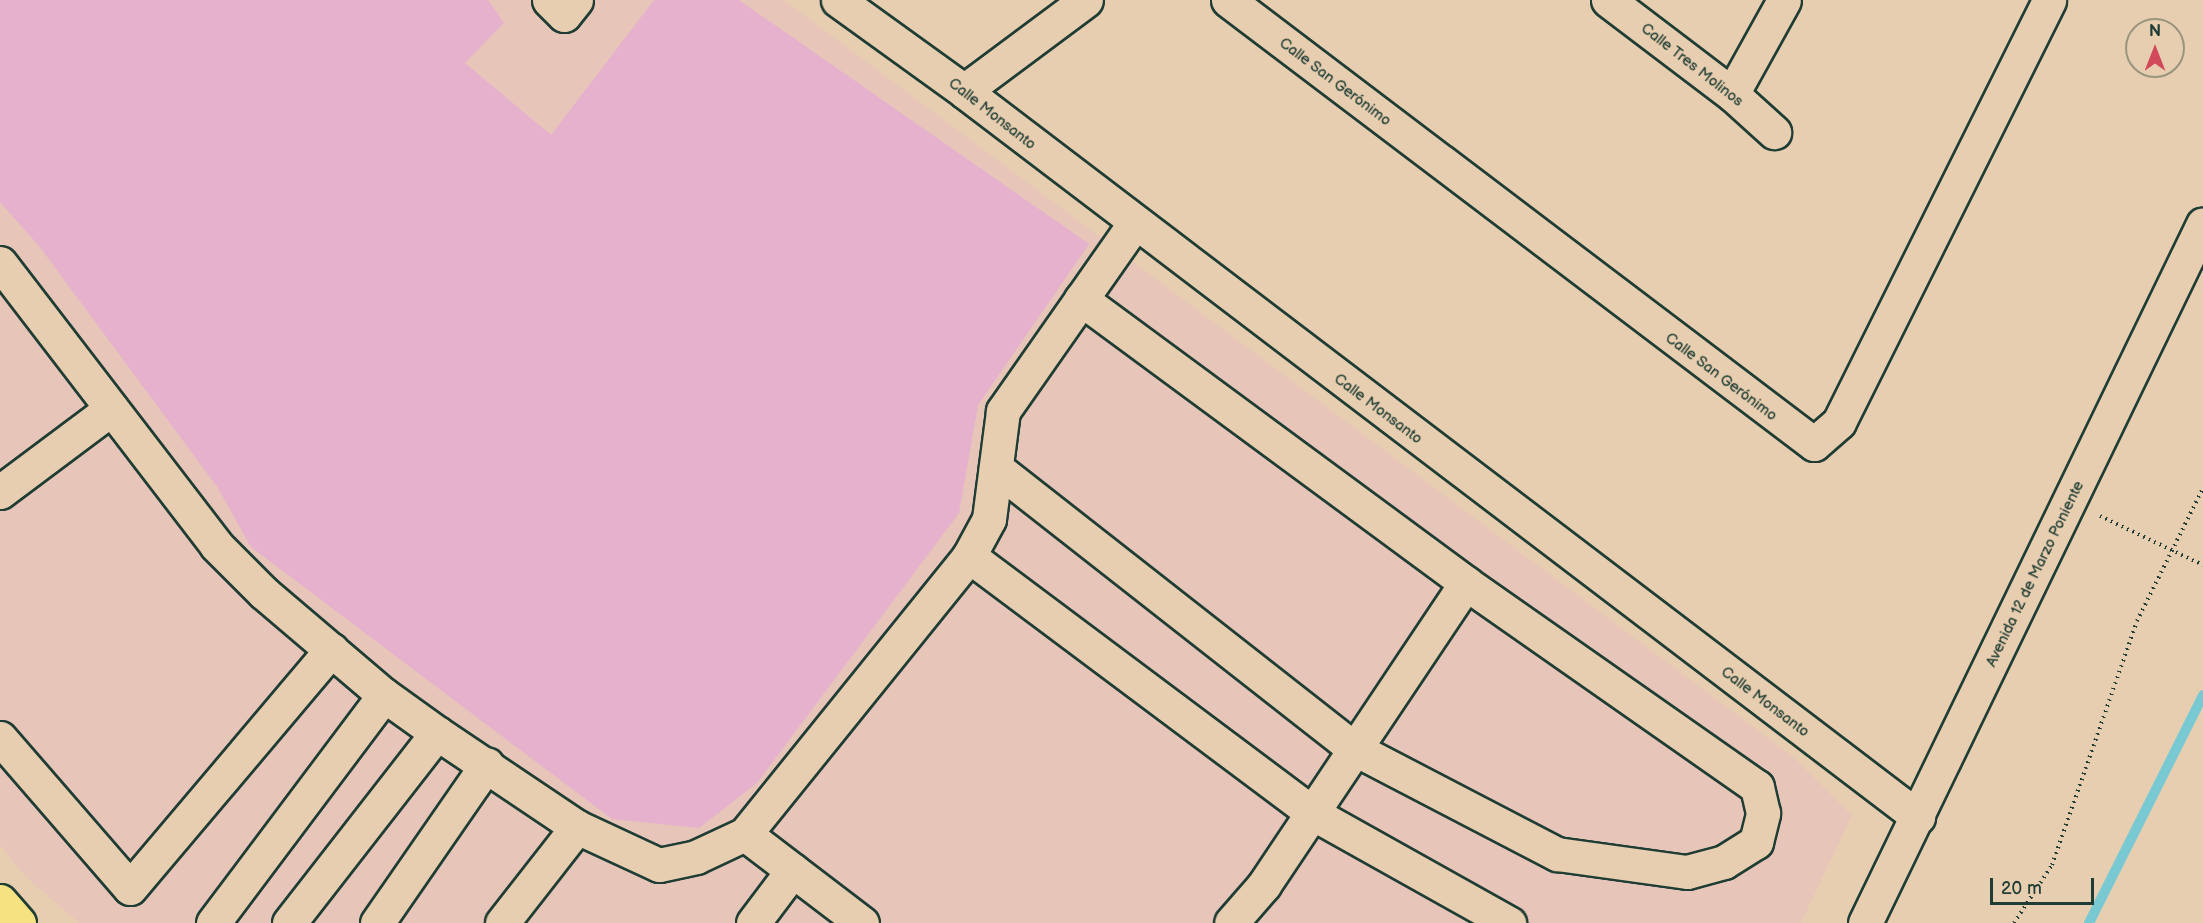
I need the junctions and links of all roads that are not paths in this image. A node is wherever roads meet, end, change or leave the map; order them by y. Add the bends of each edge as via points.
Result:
1 (549, 0) edge
2 (576, 0) edge
3 (838, 0) edge
4 (1086, 0) edge
5 (1228, 0) edge
6 (1608, 0) edge
7 (1784, 0) edge
8 (2049, 0) edge
9 (964, 92) junction
10 (1732, 94) junction
11 (1774, 132) dead end
12 (1134, 224) junction
13 (2203, 224) edge
14 (0, 263) edge
15 (1081, 299) junction
16 (111, 410) junction
17 (996, 468) junction
18 (0, 492) edge
19 (969, 556) junction
20 (1466, 583) junction
21 (331, 650) junction
22 (384, 695) junction
23 (437, 733) junction
24 (0, 738) edge
25 (1355, 749) junction
26 (487, 764) junction
27 (1312, 813) junction
28 (1918, 817) junction
29 (577, 827) junction
30 (745, 834) junction
31 (793, 870) junction
32 (0, 901) edge
33 (504, 922) edge
34 (19, 923) edge
35 (213, 923) edge
36 (289, 923) edge
37 (377, 923) edge
38 (753, 923) edge
39 (862, 923) edge
40 (1231, 923) edge
41 (1509, 923) edge
42 (1865, 923) edge

1 - 2 street via 564,15
3 - 9 street, Calle Monsanto
4 - 9 street
5 - 8 street, Calle San Gerónimo via 1814,444 1839,422
6 - 10 street, Calle Tres Molinos
7 - 10 street
9 - 12 street, Calle Monsanto
10 - 11 street, Calle Tres Molinos
12 - 15 street
12 - 28 street, Calle Monsanto
13 - 28 street, Avenida 12 de Marzo Poniente
14 - 16 street
15 - 17 street via 1003,411
15 - 20 street
16 - 18 street
16 - 21 street via 216,545 264,593
17 - 19 street via 989,519
17 - 25 street
19 - 27 street
19 - 30 street
20 - 25 street
20 - 25 street via 1757,787 1763,813 1756,842 1724,862 1687,872 1557,854
21 - 22 street
21 - 24 street via 130,888
22 - 23 street
22 - 35 street
23 - 26 street
23 - 36 street
25 - 27 street
26 - 29 street
26 - 37 street
27 - 40 street via 1264,885
27 - 41 street
28 - 42 street, Avenida 12 de Marzo Poniente
29 - 30 street via 659,865 696,857
29 - 33 street
30 - 31 street
31 - 38 street
31 - 39 street
32 - 34 main road

